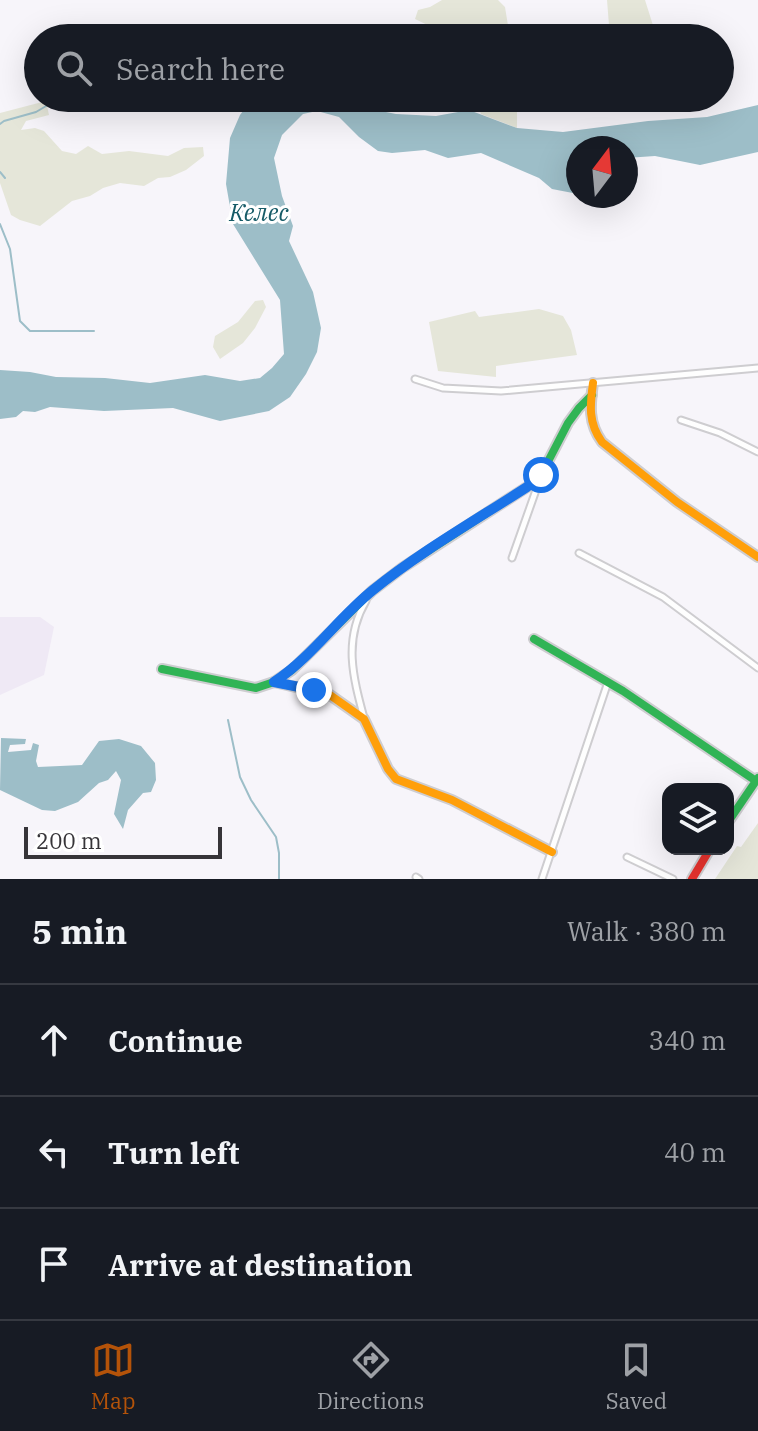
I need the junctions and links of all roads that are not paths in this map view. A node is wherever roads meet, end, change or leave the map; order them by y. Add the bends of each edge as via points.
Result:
1 (758, 368) edge
2 (415, 379) dead end
3 (593, 383) junction
4 (592, 395) junction
5 (681, 420) dead end
6 (758, 452) edge
7 (541, 475) junction
8 (579, 553) dead end
9 (758, 557) edge
10 (512, 558) dead end
11 (372, 591) junction
12 (534, 639) dead end
13 (758, 668) edge
14 (162, 669) dead end
15 (608, 681) junction
16 (274, 682) junction
17 (364, 719) junction
18 (757, 780) edge
19 (734, 813) edge
20 (552, 852) junction
21 (706, 855) edge
22 (627, 857) dead end
23 (542, 879) edge
24 (673, 879) edge
25 (692, 879) edge

1 - 3 street
2 - 3 street via 463,391
3 - 4 street
4 - 7 street via 568,423
4 - 9 street via 590,416 601,442
5 - 6 street
7 - 10 street
7 - 11 street
8 - 13 street via 663,597
11 - 16 street
11 - 17 street via 358,615 351,652
12 - 15 street
14 - 16 street via 256,688
15 - 18 street
15 - 20 street
16 - 17 street via 330,695
17 - 20 street via 396,779 452,800
18 - 19 street
20 - 23 street
21 - 25 street
22 - 24 street

